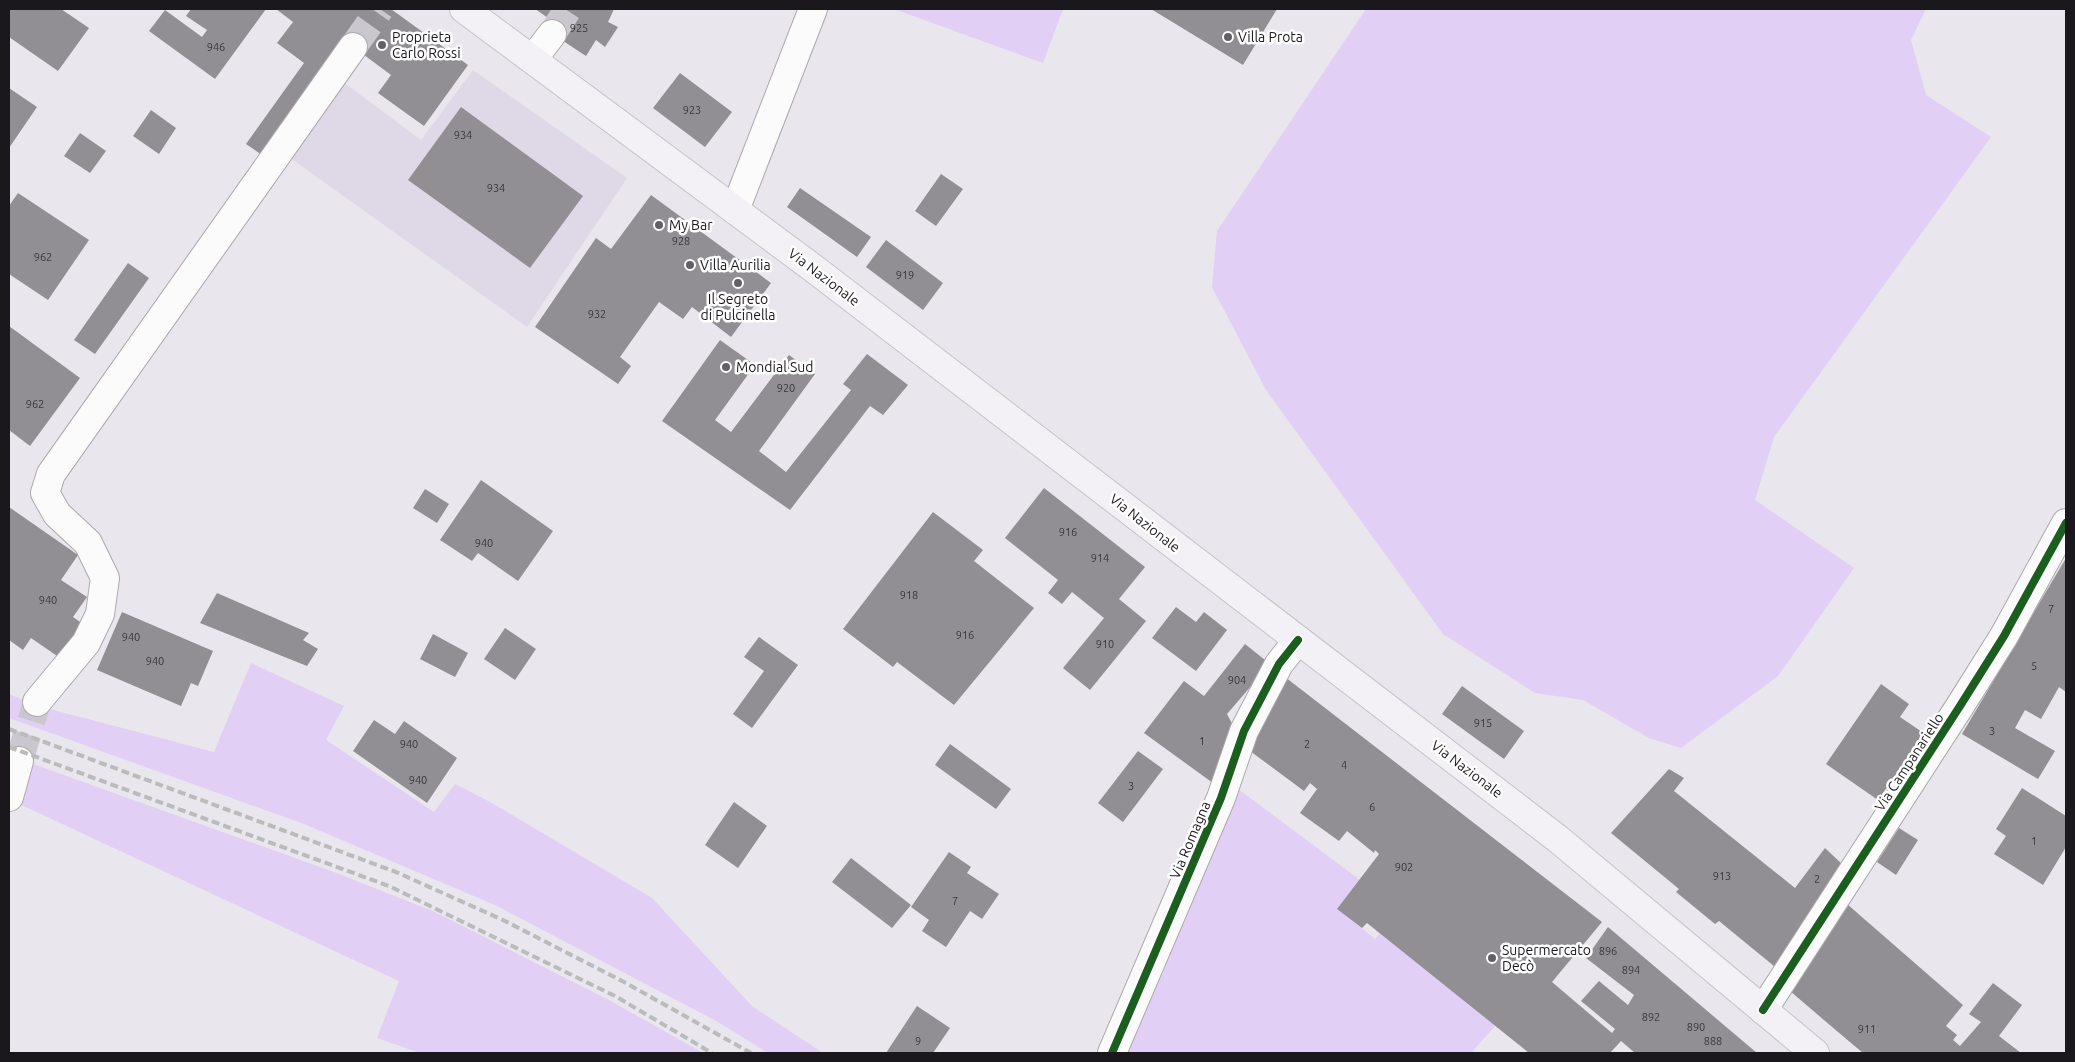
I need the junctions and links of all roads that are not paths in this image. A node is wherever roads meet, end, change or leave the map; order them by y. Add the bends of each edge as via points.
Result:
1 (464, 9) edge
2 (813, 9) edge
3 (552, 34) tunnel mouth
4 (353, 47) tunnel mouth
5 (533, 59) junction
6 (735, 210) junction
7 (2066, 523) edge
8 (1298, 640) junction
9 (37, 702) tunnel mouth
10 (19, 761) tunnel mouth
11 (9, 797) edge
12 (1763, 1010) junction
13 (1112, 1053) edge
14 (1815, 1053) edge

1 - 5 main road, Via Nazionale
2 - 6 street
3 - 5 street
4 - 9 street via 51,474 46,493 57,514 88,543 105,578 100,614 86,643
5 - 6 main road, Via Nazionale
6 - 8 main road, Via Nazionale
7 - 12 street, Via Campanariello via 2004,636
8 - 12 main road, Via Nazionale via 1558,839
8 - 13 street, Via Romagna via 1279,664 1244,732 1221,798
10 - 11 street
12 - 14 main road, Via Nazionale

